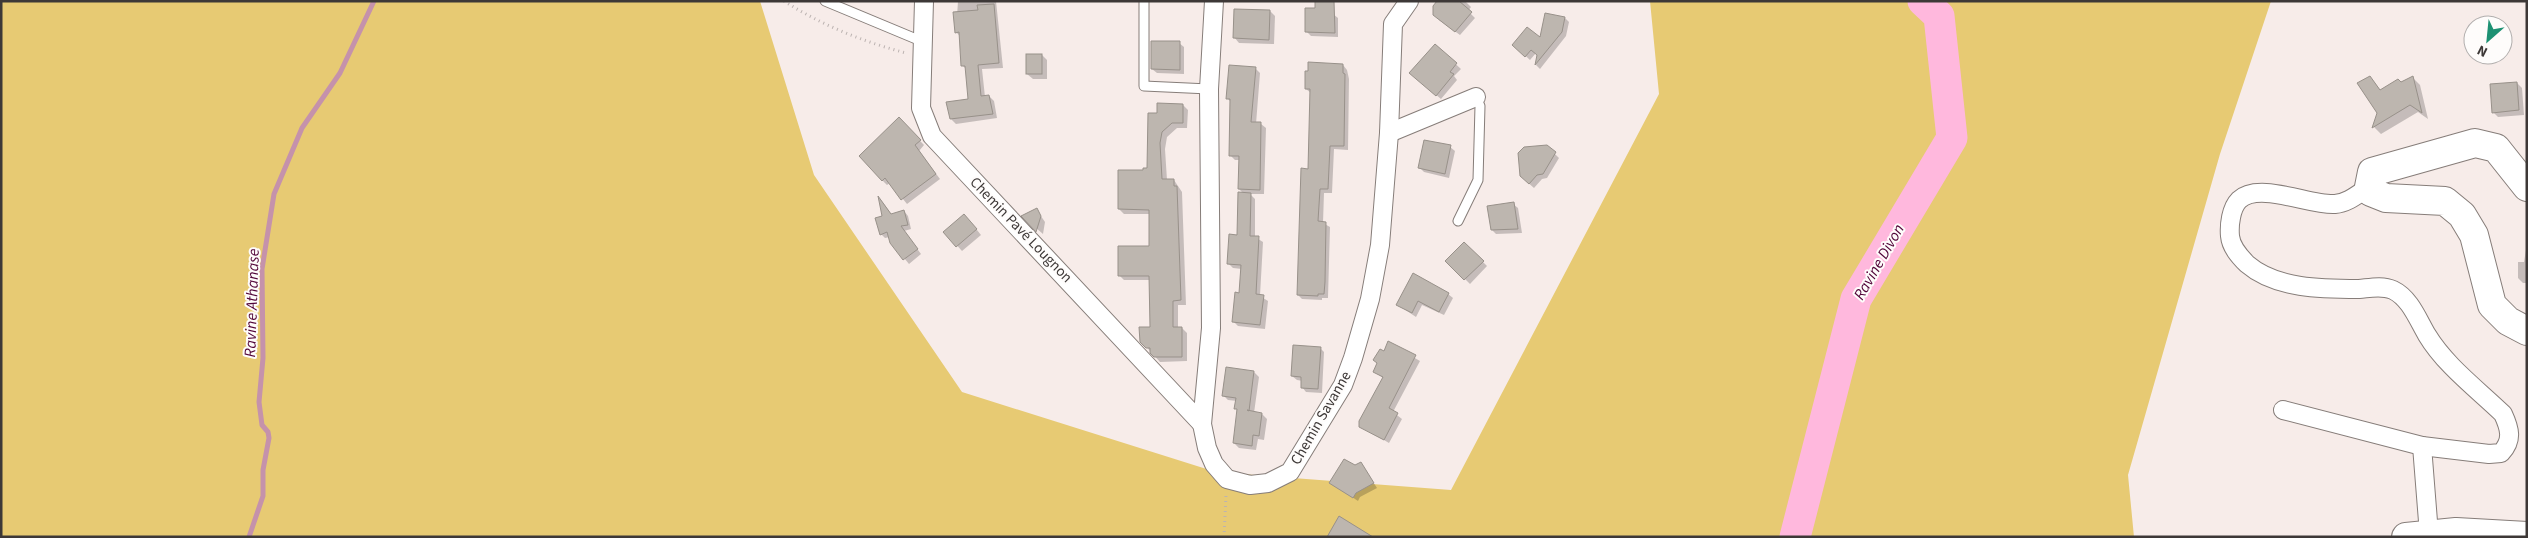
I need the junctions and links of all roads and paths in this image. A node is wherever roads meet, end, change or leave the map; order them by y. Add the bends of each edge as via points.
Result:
1 (784, 1) edge
2 (826, 1) edge
3 (924, 1) edge
4 (1144, 1) edge
5 (1214, 1) edge
6 (1409, 1) edge
7 (921, 41) junction
8 (922, 62) junction
9 (1208, 89) junction
10 (1476, 98) joint
11 (1389, 133) junction
12 (2368, 187) junction
13 (2527, 187) edge
14 (1458, 221) dead end
15 (2527, 331) edge
16 (2283, 410) dead end
17 (1202, 424) junction
18 (2422, 446) junction
19 (1228, 479) junction
20 (2418, 535) edge
21 (2527, 536) edge
22 (1224, 537) edge

1 - 8 path via 803,14 875,45 911,54
2 - 7 lane
3 - 7 street, Chemin Pavé Lougnon
4 - 9 lane via 1144,86
5 - 9 street
6 - 11 street, Chemin Savanne via 1393,24
7 - 8 street, Chemin Pavé Lougnon
8 - 17 street, Chemin Pavé Lougnon via 921,108 932,136
9 - 17 street via 1211,328
10 - 11 street
10 - 14 lane via 1480,106 1478,180
11 - 19 street, Chemin Savanne via 1378,254 1364,323 1343,385 1290,472 1268,483 1250,485
12 - 13 main road via 2372,172 2474,144 2496,148
12 - 15 main road via 2371,192 2386,198 2445,201 2462,215 2474,235 2492,304 2508,321
12 - 18 street via 2348,201 2334,204 2248,194 2238,200 2232,213 2230,242 2239,256 2264,277 2277,282 2336,289 2380,287 2393,290 2416,314 2439,351 2503,414 2509,425 2508,446 2501,453
16 - 18 street
17 - 19 street via 1214,464
18 - 20 street
19 - 22 path
20 - 21 main road via 2456,532

